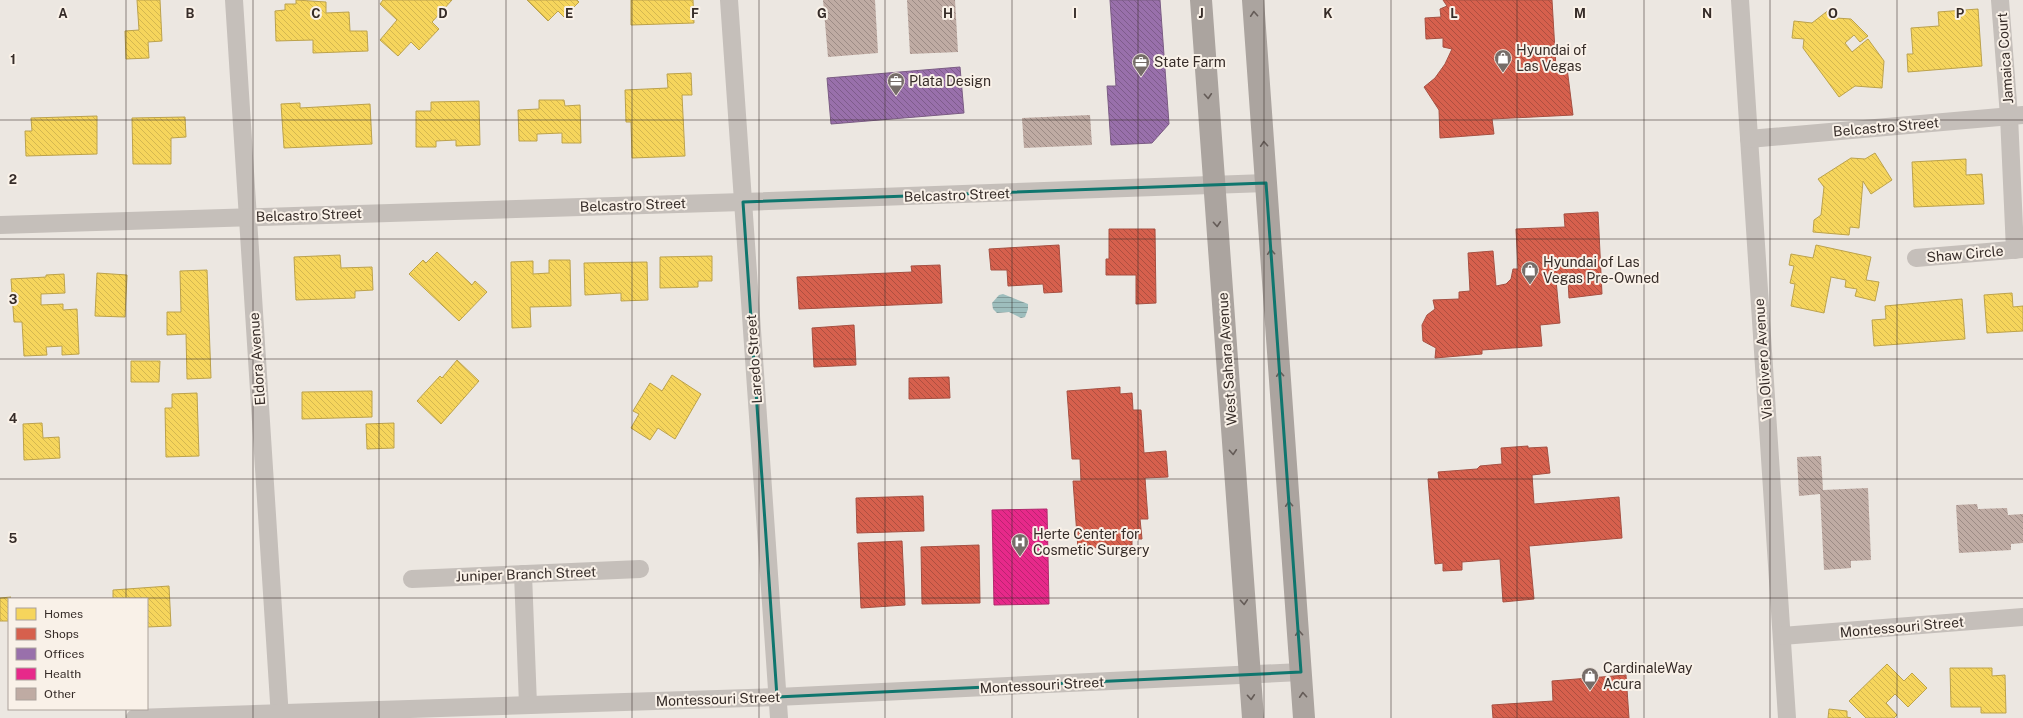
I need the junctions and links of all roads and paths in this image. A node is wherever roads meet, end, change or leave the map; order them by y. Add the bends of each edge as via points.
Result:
1 (234, 0) edge
2 (729, 0) edge
3 (1201, 0) edge
4 (1254, 0) edge
5 (1740, 0) edge
6 (2000, 0) edge
7 (2016, 116) edge
8 (1749, 139) junction
9 (1266, 183) junction
10 (1214, 186) junction
11 (743, 202) junction
12 (247, 217) junction
13 (0, 225) edge
14 (2019, 249) edge
15 (1916, 258) dead end
16 (640, 569) dead end
17 (523, 574) junction
18 (412, 579) dead end
19 (2023, 617) edge
20 (1782, 636) junction
21 (1301, 672) junction
22 (1250, 676) junction
23 (777, 697) junction
24 (528, 706) junction
25 (280, 716) edge
26 (135, 718) edge
27 (779, 718) edge
28 (1253, 718) edge
29 (1304, 718) edge
30 (1787, 718) edge

1 - 12 street, Eldora Avenue
2 - 11 street, Laredo Street
3 -> 10 main road, West Sahara Avenue
9 -> 4 main road
5 - 8 street, Via Olivero Avenue
6 - 7 street, Jamaica Court
7 - 8 street, Belcastro Street
7 - 14 street, Shaw Circle
8 - 20 street, Via Olivero Avenue
9 - 10 street, Belcastro Street
21 -> 9 main road
10 - 11 street, Belcastro Street
10 -> 22 main road, West Sahara Avenue
11 - 12 street, Belcastro Street
11 - 23 street, Laredo Street
12 - 13 street, Belcastro Street
12 - 25 street, Eldora Avenue
14 - 15 street, Shaw Circle
16 - 17 street, Juniper Branch Street
17 - 18 street, Juniper Branch Street
17 - 24 street
19 - 20 street, Montessouri Street
20 - 30 street, Via Olivero Avenue
21 - 22 street, Montessouri Street
29 -> 21 main road
22 - 23 street, Montessouri Street
22 -> 28 main road, West Sahara Avenue
23 - 24 street, Montessouri Street
23 - 27 street, Laredo Street
24 - 25 street, Montessouri Street
25 - 26 street, Montessouri Street

